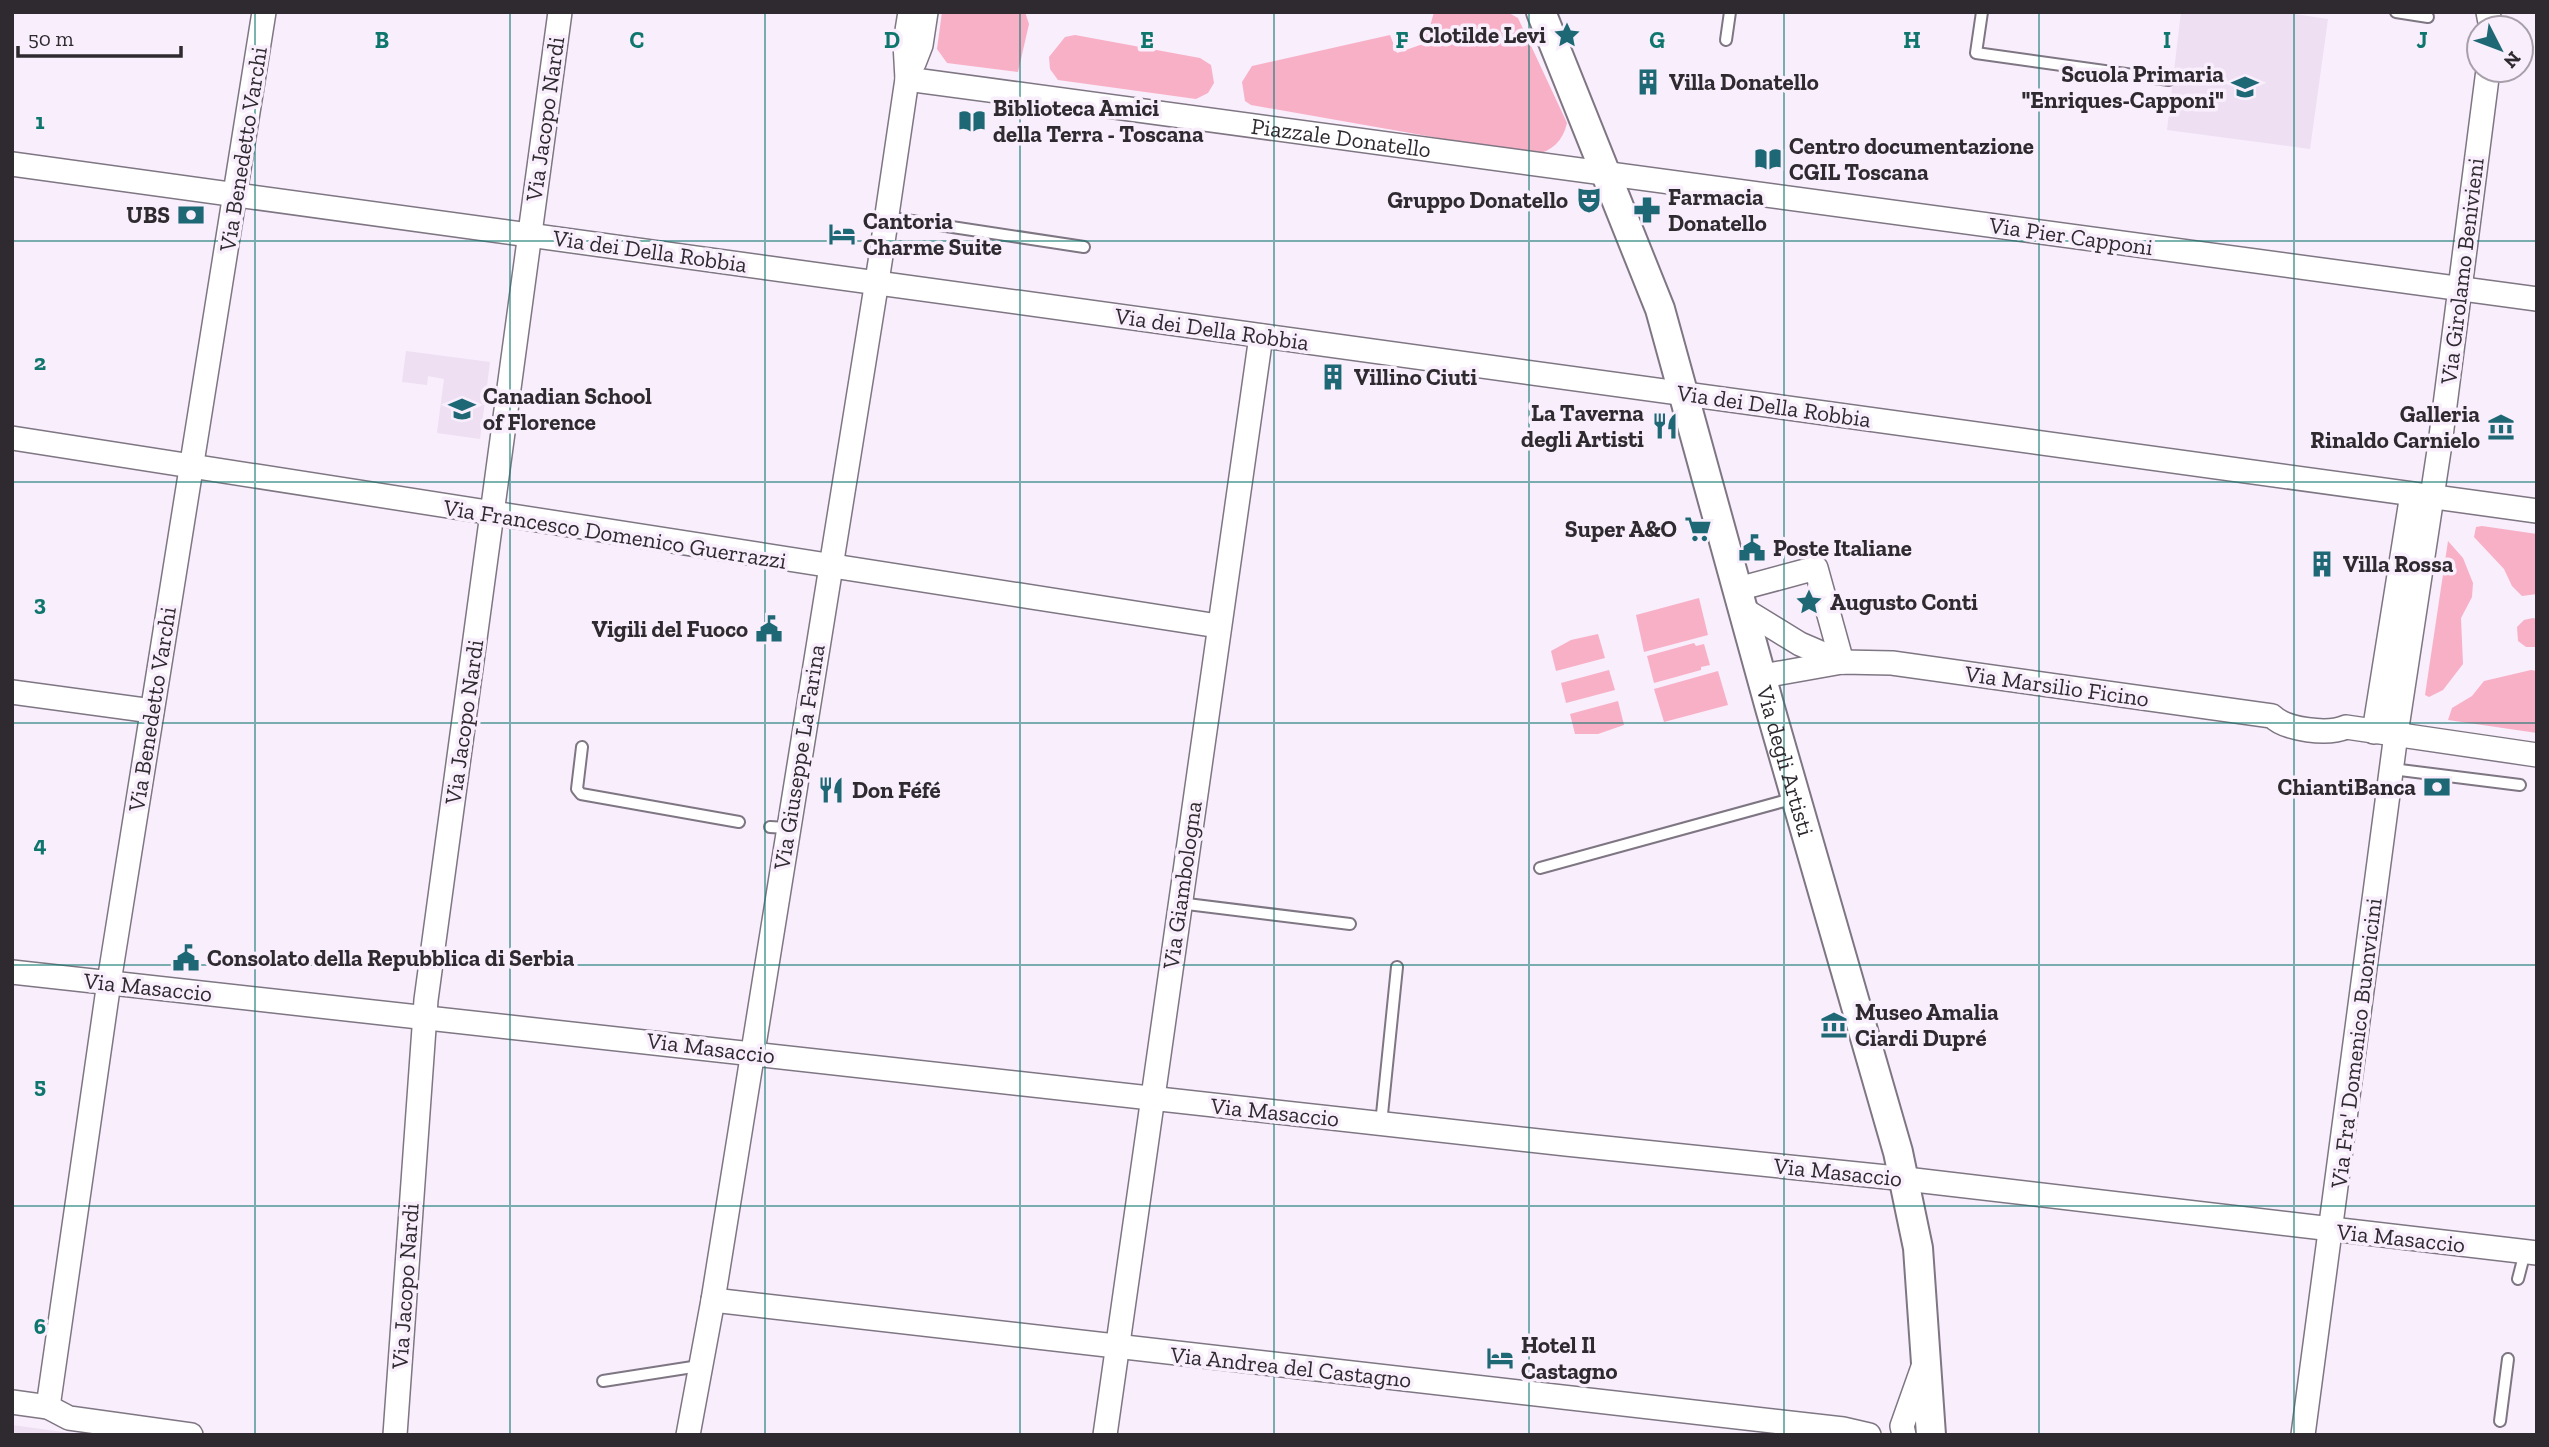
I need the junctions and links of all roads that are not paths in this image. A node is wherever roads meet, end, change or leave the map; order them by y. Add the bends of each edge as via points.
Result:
1 (264, 12) edge
2 (560, 12) edge
3 (910, 12) edge
4 (926, 12) edge
5 (1730, 12) edge
6 (1982, 12) edge
7 (2396, 12) edge
8 (1541, 13) edge
9 (2428, 17) dead end
10 (1726, 40) dead end
11 (907, 79) junction
12 (2169, 80) dead end
13 (2486, 84) edge
14 (12, 164) edge
15 (1604, 173) junction
16 (235, 195) junction
17 (887, 217) junction
18 (530, 235) junction
19 (1084, 247) dead end
20 (877, 282) junction
21 (2460, 288) junction
22 (2537, 299) edge
23 (1261, 336) junction
24 (1683, 394) junction
25 (12, 438) edge
26 (192, 467) junction
27 (2422, 496) junction
28 (2537, 511) edge
29 (491, 515) junction
30 (829, 567) junction
31 (1741, 599) junction
32 (1218, 626) junction
33 (1842, 662) junction
34 (1763, 676) junction
35 (12, 692) edge
36 (152, 710) junction
37 (2385, 733) junction
38 (582, 747) dead end
39 (2537, 755) edge
40 (2392, 769) junction
41 (2520, 785) dead end
42 (1795, 798) junction
43 (739, 822) dead end
44 (1540, 868) dead end
45 (1179, 903) junction
46 (1350, 925) dead end
47 (1396, 967) dead end
48 (12, 972) edge
49 (109, 982) junction
50 (424, 1017) junction
51 (752, 1053) junction
52 (1152, 1098) junction
53 (1381, 1124) junction
54 (1906, 1179) junction
55 (2331, 1230) junction
56 (2531, 1252) edge
57 (2518, 1279) dead end
58 (713, 1300) junction
59 (1118, 1347) junction
60 (1926, 1358) junction
61 (2508, 1359) dead end
62 (699, 1366) junction
63 (603, 1381) dead end
64 (12, 1402) edge
65 (48, 1407) junction
66 (2500, 1421) dead end
67 (191, 1435) edge
68 (395, 1435) edge
69 (688, 1435) edge
70 (1105, 1435) edge
71 (1869, 1435) edge
72 (1903, 1435) edge
73 (1931, 1435) edge
74 (2303, 1435) edge

1 - 16 street, Via Benedetto Varchi
2 - 18 street, Via Jacopo Nardi
3 - 11 street via 905,43
4 - 11 street
5 - 10 lane
6 - 12 lane via 1976,53
7 - 9 lane
8 - 15 street
11 - 15 street, Piazzale Donatello
11 - 17 street, Via Giuseppe La Farina
13 - 21 street, Via Girolamo Benivieni
14 - 16 street, Via dei Della Robbia
15 - 21 street, Via Pier Capponi
15 - 24 street, Via degli Artisti via 1648,274
16 - 18 street, Via dei Della Robbia
16 - 26 street, Via Benedetto Varchi
17 - 19 lane
17 - 20 street, Via Giuseppe La Farina
18 - 20 street, Via dei Della Robbia
18 - 29 street, Via Jacopo Nardi
20 - 23 street, Via dei Della Robbia
20 - 30 street, Via Giuseppe La Farina
21 - 22 street, Via Pier Capponi
21 - 27 street, Via Girolamo Benivieni via 2436,472
23 - 24 street, Via dei Della Robbia
23 - 32 street, Via Giambologna
24 - 27 street, Via dei Della Robbia
24 - 31 street, Via degli Artisti
25 - 26 street, Via Francesco Domenico Guerrazzi
26 - 29 street, Via Francesco Domenico Guerrazzi
26 - 36 street, Via Benedetto Varchi
27 - 28 street, Via dei Della Robbia
27 - 37 street, Via Fra' Domenico Buonvicini
29 - 30 street, Via Francesco Domenico Guerrazzi
29 - 50 street, Via Jacopo Nardi
30 - 32 street, Via Francesco Domenico Guerrazzi
30 - 51 street, Via Giuseppe La Farina via 779,828
31 - 33 street via 1800,644
31 - 33 street via 1816,568
31 - 34 street, Via degli Artisti
32 - 45 street, Via Giambologna
33 - 34 street
33 - 37 street, Via Marsilio Ficino via 1892,663 2272,716 2281,710 2304,713 2339,718 2346,727
34 - 42 street, Via degli Artisti
35 - 36 street
36 - 49 street, Via Benedetto Varchi
37 - 39 street, Via Marsilio Ficino
37 - 40 street, Via Fra' Domenico Buonvicini
38 - 43 lane via 577,789 581,794
40 - 41 lane
40 - 55 street, Via Fra' Domenico Buonvicini
42 - 44 lane
42 - 54 street, Via degli Artisti
45 - 46 lane
45 - 52 street, Via Giambologna
47 - 53 lane
48 - 49 street, Via Masaccio
49 - 50 street, Via Masaccio
49 - 65 street, Via Benedetto Varchi
50 - 51 street, Via Masaccio
50 - 68 street, Via Jacopo Nardi
51 - 52 street, Via Masaccio
51 - 58 street, Via Giuseppe La Farina
52 - 53 street, Via Masaccio
52 - 59 street, Via Giambologna
53 - 54 street, Via Masaccio
54 - 55 street, Via Masaccio
54 - 60 street, Via degli Artisti via 1922,1282
55 - 56 street, Via Masaccio
55 - 74 street, Via Fra' Domenico Buonvicini
56 - 57 lane
58 - 59 street, Via Andrea del Castagno
58 - 62 street, Via Giuseppe La Farina
59 - 70 street, Via Giambologna
59 - 71 street, Via Andrea del Castagno
60 - 72 street, Via degli Artisti via 1902,1426
60 - 73 street, Via degli Artisti
61 - 66 lane
62 - 63 lane
62 - 69 street, Via Giuseppe La Farina
64 - 65 street
65 - 67 street via 69,1418

